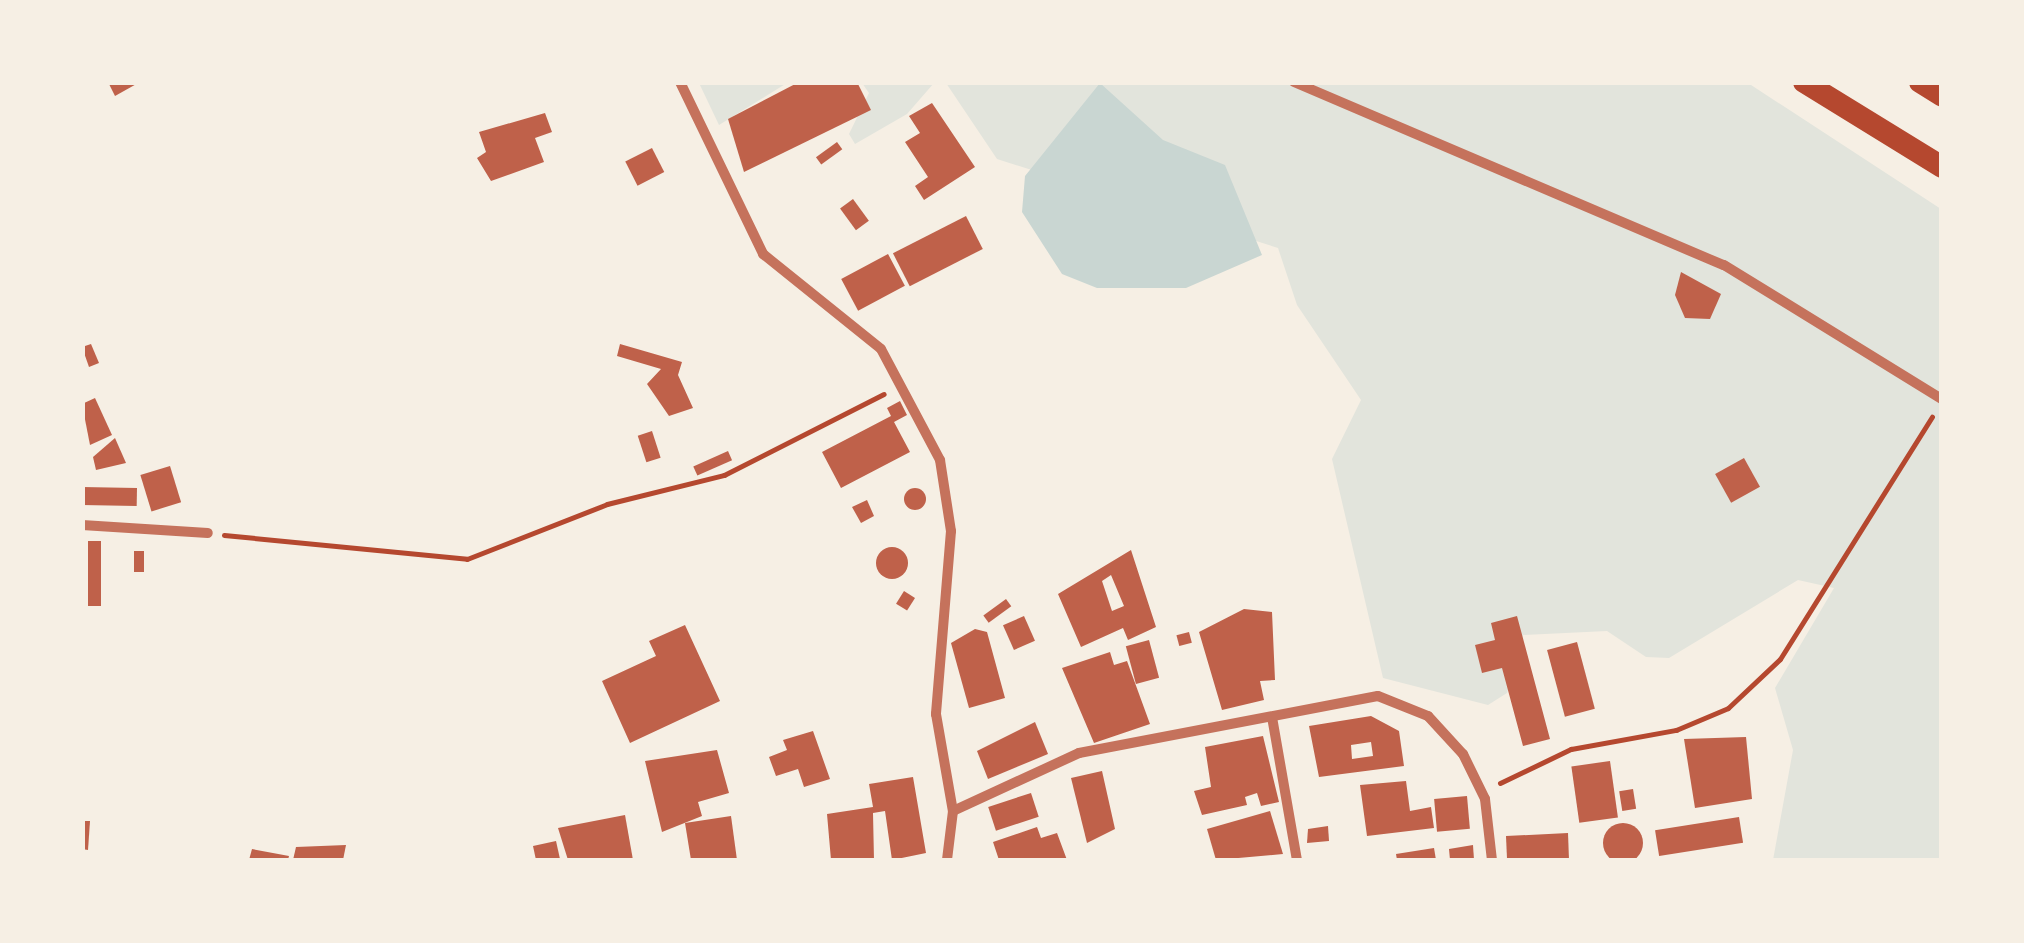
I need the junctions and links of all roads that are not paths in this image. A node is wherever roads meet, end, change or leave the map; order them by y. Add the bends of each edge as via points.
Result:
1 (680, 82) edge
2 (1294, 82) edge
3 (1804, 82) edge
4 (1920, 82) edge
5 (1942, 96) edge
6 (1942, 167) edge
7 (1942, 400) edge
8 (82, 525) edge
9 (208, 533) road end
10 (1272, 716) junction
11 (954, 811) junction
12 (947, 860) edge
13 (1297, 860) edge
14 (1492, 860) edge

1 - 11 street via 763,254 881,349 940,460 951,531 936,714
2 - 7 street via 1724,265
3 - 6 highway
4 - 5 highway
8 - 9 street
10 - 11 street via 1079,753
10 - 13 street
10 - 14 street via 1378,696 1428,716 1482,792
11 - 12 street

